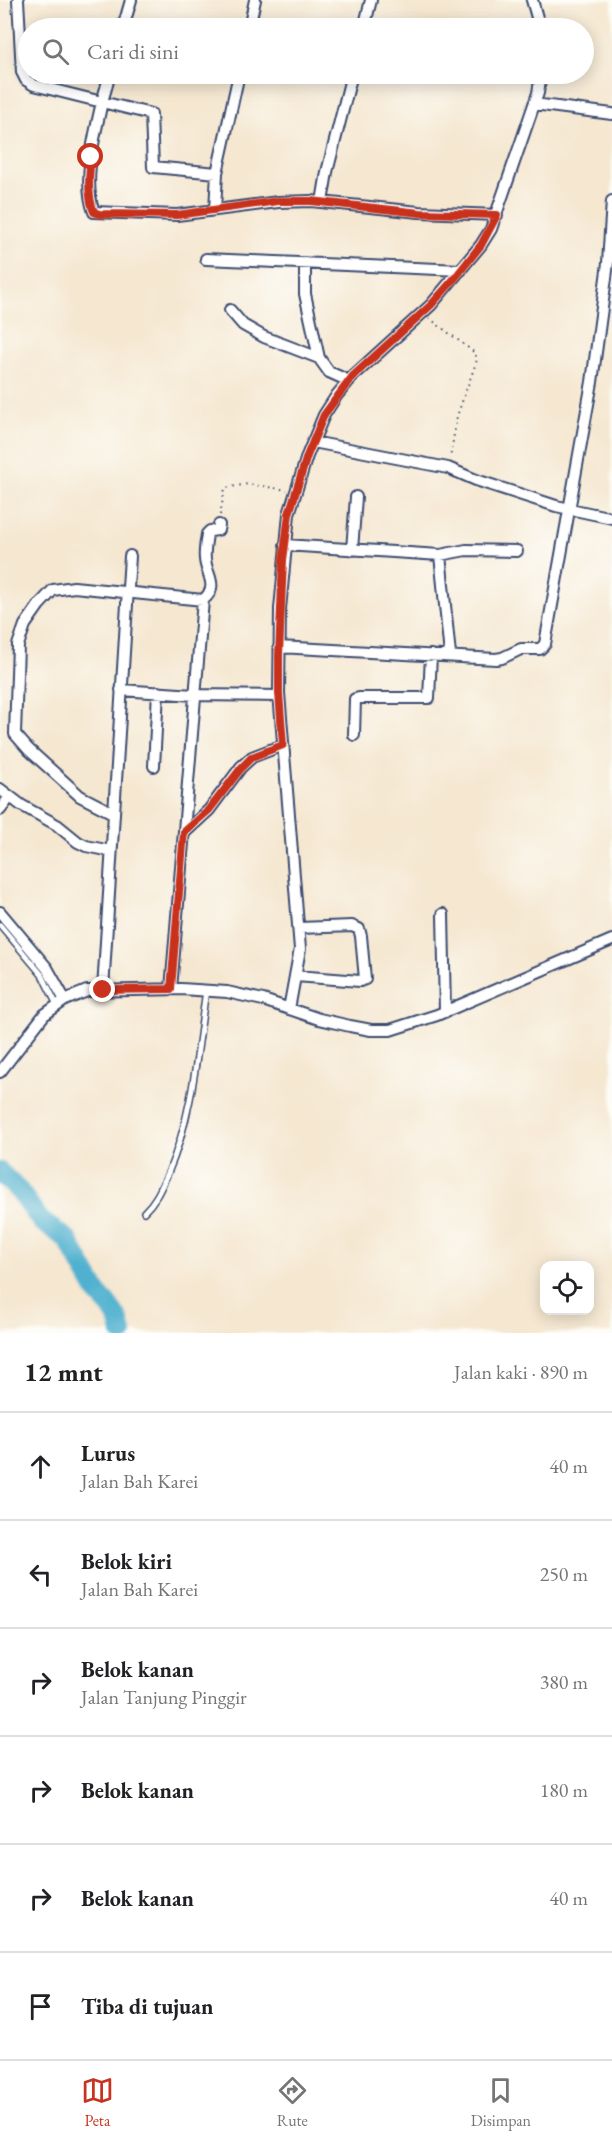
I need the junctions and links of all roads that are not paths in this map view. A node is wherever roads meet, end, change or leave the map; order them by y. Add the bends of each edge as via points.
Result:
1 (18, 0) edge
2 (131, 0) edge
3 (255, 0) edge
4 (371, 0) edge
5 (532, 0) edge
6 (19, 18) edge
7 (126, 18) edge
8 (251, 18) edge
9 (366, 18) edge
10 (537, 18) edge
11 (32, 84) edge
12 (107, 84) edge
13 (237, 84) edge
14 (349, 84) edge
15 (539, 84) edge
16 (102, 102) junction
17 (534, 104) junction
18 (612, 114) edge
19 (217, 172) junction
20 (612, 201) edge
21 (322, 202) junction
22 (214, 210) junction
23 (497, 215) junction
24 (206, 259) dead end
25 (305, 263) junction
26 (461, 270) junction
27 (230, 310) dead end
28 (319, 358) junction
29 (349, 381) junction
30 (313, 442) junction
31 (356, 496) dead end
32 (569, 510) junction
33 (612, 518) edge
34 (219, 525) road end
35 (285, 545) junction
36 (352, 550) junction
37 (517, 551) dead end
38 (440, 555) junction
39 (130, 556) dead end
40 (127, 591) junction
41 (203, 600) junction
42 (279, 647) junction
43 (431, 655) junction
44 (450, 655) junction
45 (121, 690) junction
46 (158, 692) junction
47 (194, 695) junction
48 (279, 696) junction
49 (354, 735) dead end
50 (283, 745) junction
51 (154, 766) dead end
52 (0, 789) edge
53 (10, 796) junction
54 (0, 810) edge
55 (113, 813) junction
56 (184, 832) junction
57 (111, 851) junction
58 (0, 912) edge
59 (443, 914) dead end
60 (0, 925) edge
61 (299, 928) junction
62 (612, 940) edge
63 (296, 976) junction
64 (171, 989) junction
65 (103, 990) junction
66 (206, 990) junction
67 (61, 1003) junction
68 (289, 1009) junction
69 (445, 1012) junction
70 (0, 1072) edge
71 (144, 1212) dead end

1 - 6 street
2 - 7 street
3 - 8 street
4 - 9 street
5 - 10 street
11 - 16 street
12 - 16 street
13 - 19 street
14 - 21 street
15 - 17 street
16 - 19 street via 151,114 153,167
16 - 22 street via 89,176 94,212 177,215
17 - 18 street
17 - 23 street
19 - 22 street
20 - 32 street via 606,286
21 - 22 street via 278,201
21 - 23 street via 420,213
23 - 26 street via 481,245
24 - 25 street
25 - 26 street
25 - 28 street via 305,294
26 - 29 street via 422,313
27 - 28 street via 243,325 264,337
28 - 29 street via 329,372
29 - 30 street via 324,415
30 - 32 street via 448,468
30 - 35 street via 289,514
31 - 36 street
32 - 33 street
32 - 44 street via 545,644 540,649 521,649 502,658
34 - 41 street via 218,530 207,534 205,560 211,586
35 - 36 street
35 - 42 street
36 - 38 street
37 - 38 street via 466,550
38 - 44 street
39 - 40 street
40 - 41 street
40 - 45 street
40 - 55 street via 74,587 53,590 25,625 18,645 15,734 80,796
41 - 47 street
42 - 43 street
42 - 48 street
43 - 44 street
43 - 49 street via 429,698 355,699
45 - 46 street
45 - 55 street
46 - 47 street
46 - 51 street
47 - 48 street
47 - 56 street
48 - 50 street
50 - 56 street via 252,757 209,810
50 - 61 street
52 - 53 street
53 - 54 street
53 - 57 street via 78,842
55 - 57 street
56 - 64 street
57 - 65 street
58 - 67 street via 47,968
59 - 69 street
60 - 67 lane
61 - 63 street
61 - 63 street via 359,929 365,979
62 - 69 street
63 - 68 street
64 - 65 street
64 - 66 street
65 - 67 street
66 - 68 street
66 - 71 lane via 186,1121 158,1196
67 - 70 street via 34,1027
68 - 69 street via 371,1030 390,1030

